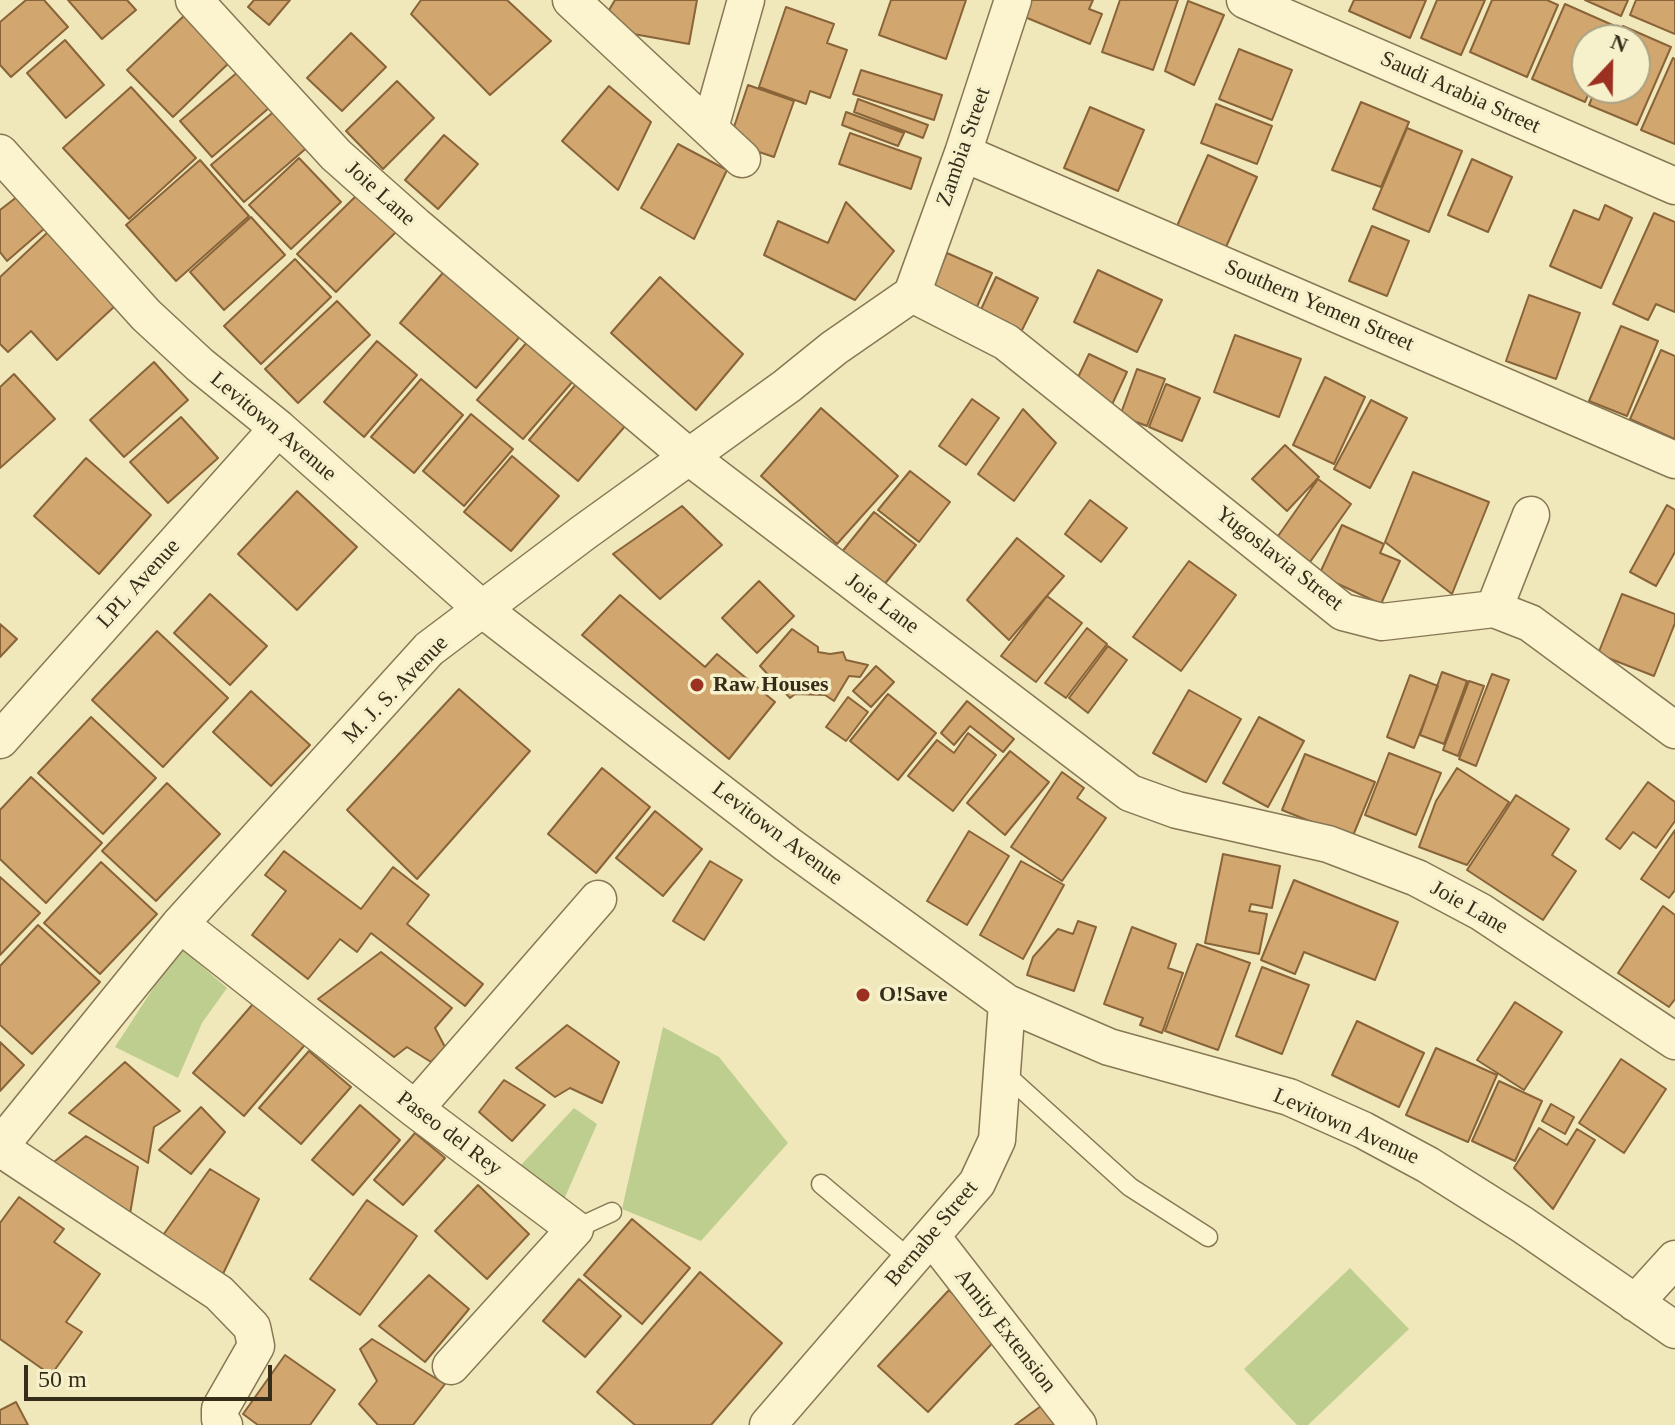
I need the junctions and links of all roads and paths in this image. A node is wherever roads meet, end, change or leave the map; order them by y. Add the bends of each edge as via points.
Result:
1 (194, 0) edge
2 (571, 0) edge
3 (746, 0) edge
4 (1013, 0) edge
5 (1245, 0) edge
6 (1301, 11) edge
7 (710, 128) junction
8 (0, 153) edge
9 (963, 153) junction
10 (742, 159) dead end
11 (1675, 186) edge
12 (912, 294) junction
13 (278, 428) junction
14 (688, 456) junction
15 (1675, 460) edge
16 (1531, 515) dead end
17 (481, 608) junction
18 (1494, 609) junction
19 (1675, 730) edge
20 (0, 740) edge
21 (598, 899) dead end
22 (180, 924) junction
23 (1007, 1003) junction
24 (1675, 1041) edge
25 (1003, 1072) junction
26 (415, 1109) junction
27 (0, 1147) edge
28 (821, 1184) dead end
29 (612, 1212) dead end
30 (575, 1229) junction
31 (1208, 1237) dead end
32 (922, 1249) junction
33 (1675, 1259) edge
34 (1635, 1303) junction
35 (1675, 1330) edge
36 (451, 1366) dead end
37 (224, 1425) edge
38 (768, 1425) edge
39 (1078, 1425) edge

1 - 14 street, Joie Lane via 336,155
2 - 7 street
3 - 7 street
4 - 9 street, Zambia Street
5 - 6 street, Saudi Arabia Street
6 - 11 street, Saudi Arabia Street
7 - 10 street
8 - 13 street, Levitown Avenue via 146,315
9 - 12 street, Zambia Street
9 - 15 street, Southern Yemen Street
12 - 14 street, M. J. S. Avenue
12 - 18 street, Yugoslavia Street via 1006,342 1343,612 1382,622
13 - 17 street, Levitown Avenue
13 - 20 street, LPL Avenue
14 - 17 street, M. J. S. Avenue
14 - 24 street, Joie Lane via 1130,793 1177,810 1328,844 1417,878 1481,912
16 - 18 street
17 - 22 street, M. J. S. Avenue via 429,649
17 - 23 street, Levitown Avenue via 787,844
18 - 19 street, Yugoslavia Street via 1530,623
21 - 26 street
22 - 26 street, Paseo del Rey
22 - 27 street, M. J. S. Avenue
23 - 25 street, Bernabe Street
23 - 34 street, Levitown Avenue via 1109,1047 1289,1097 1363,1130 1523,1225
25 - 31 lane via 1130,1187
25 - 32 street, Bernabe Street via 997,1140 977,1183
26 - 30 street, Paseo del Rey
27 - 37 street via 219,1293 252,1327 256,1346 220,1409
28 - 32 lane
29 - 30 lane
30 - 36 street
32 - 38 street, Bernabe Street
32 - 39 street, Amity Extension
33 - 34 street
34 - 35 street, Levitown Avenue

